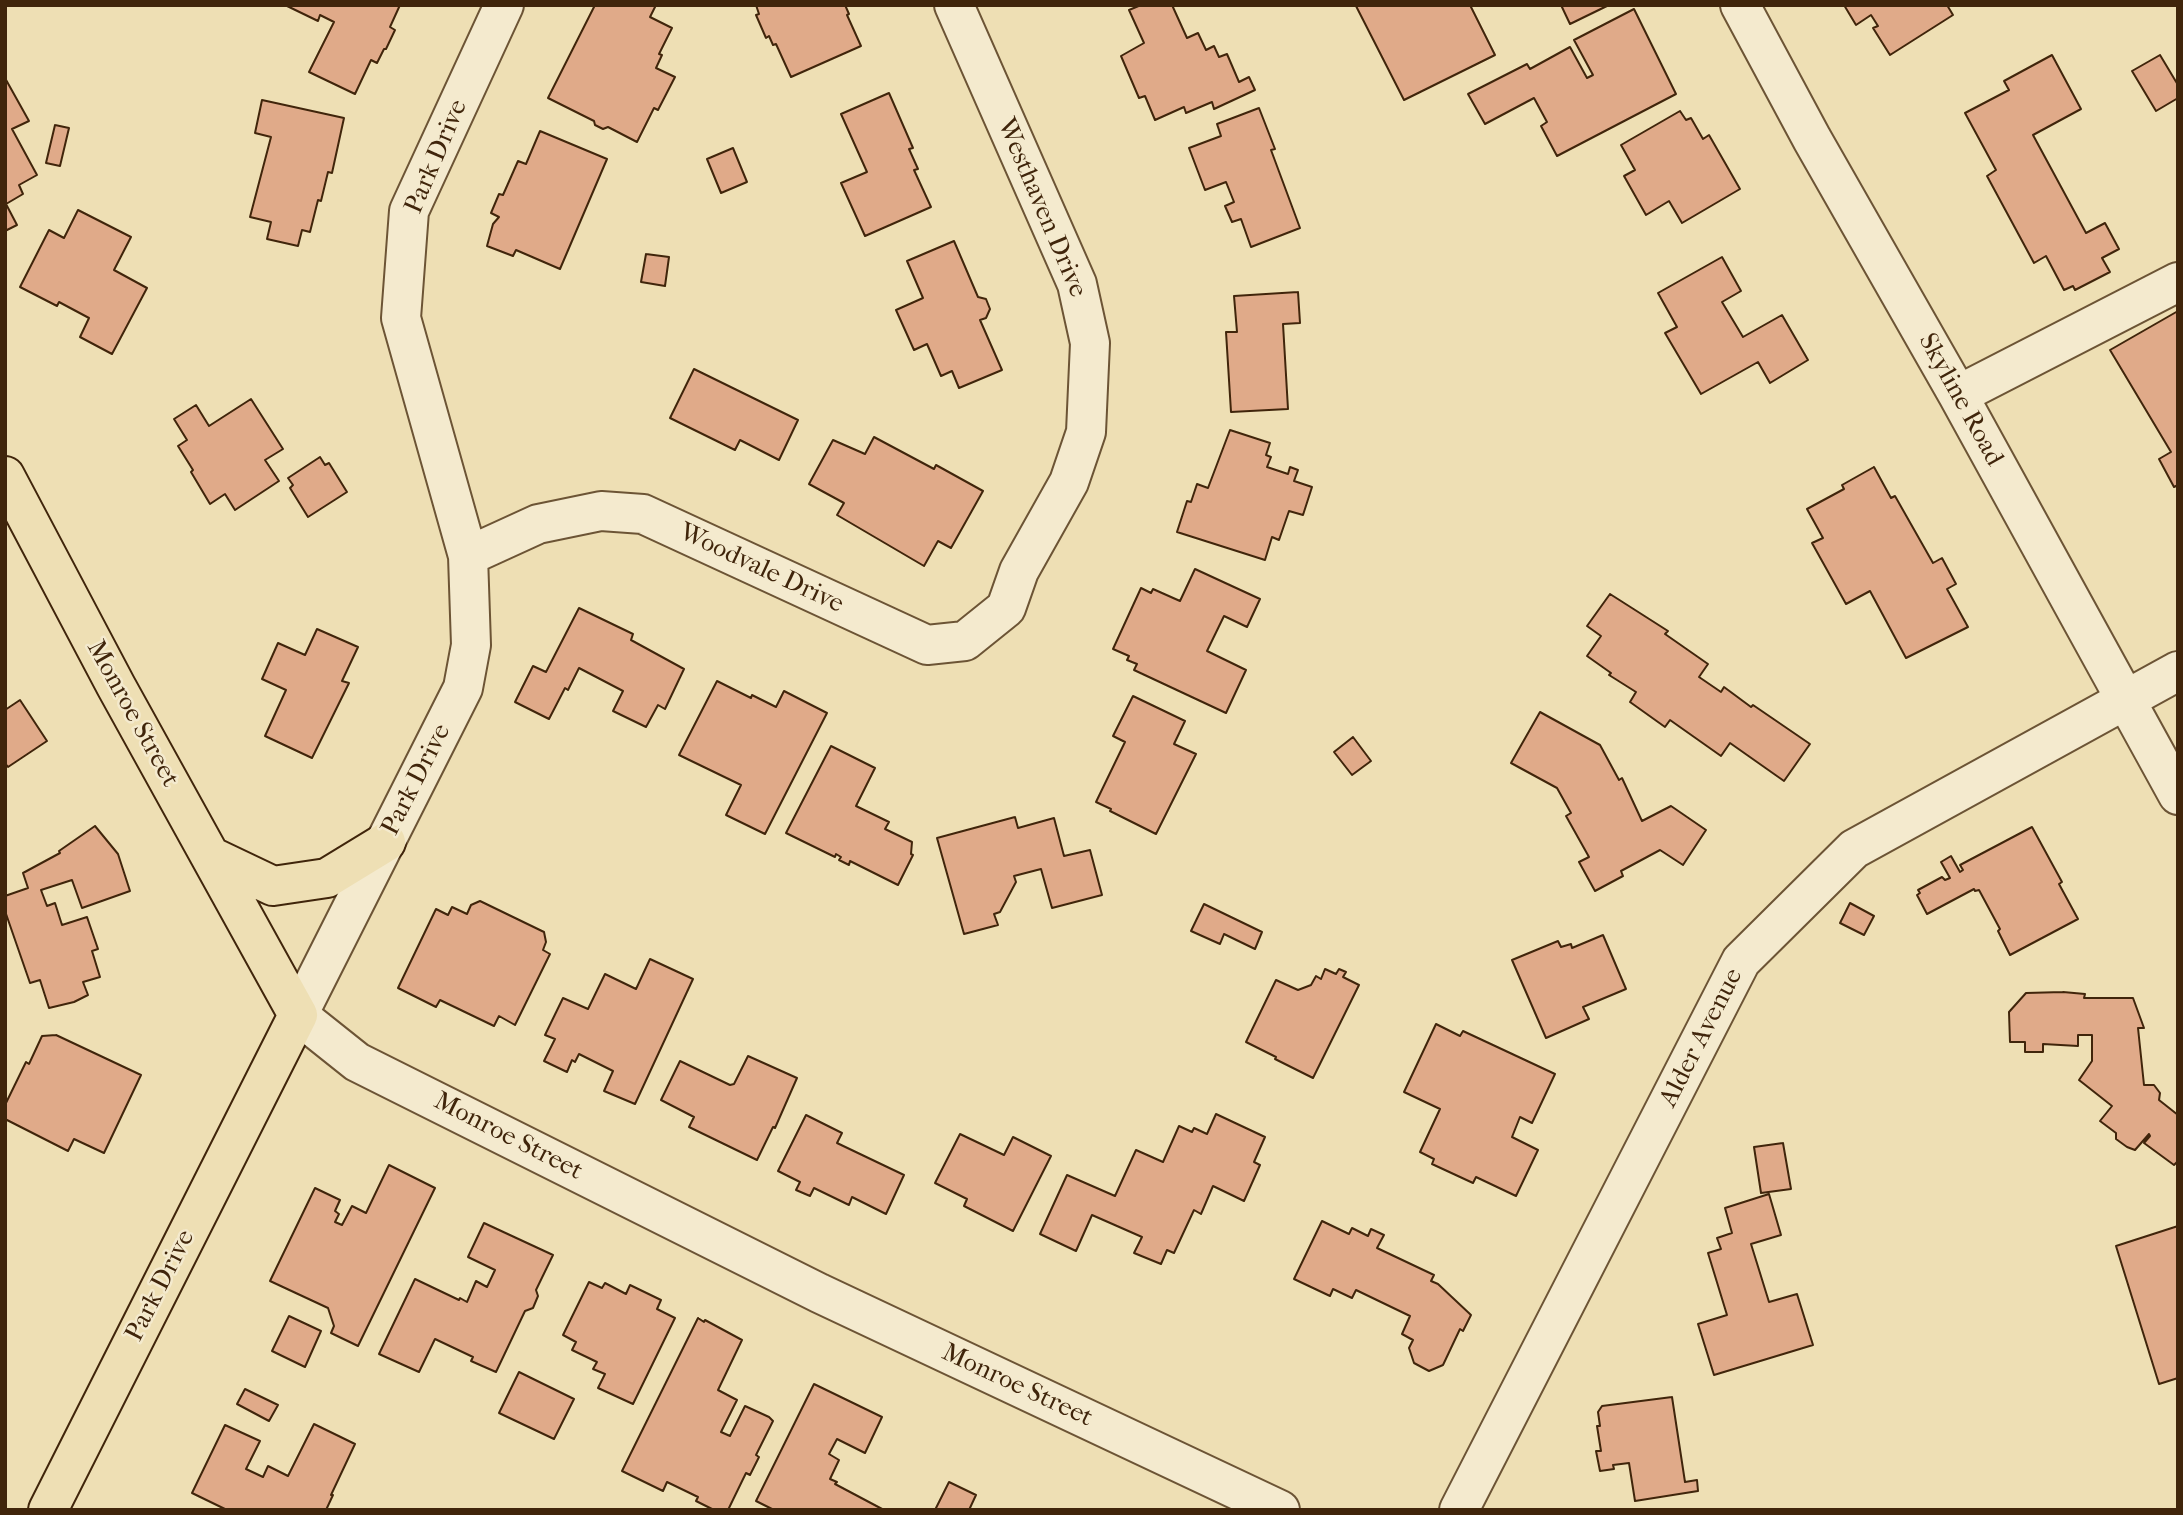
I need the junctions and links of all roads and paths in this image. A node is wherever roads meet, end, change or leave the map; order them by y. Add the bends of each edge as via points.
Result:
1 (504, 5) edge
2 (954, 5) edge
3 (1740, 5) edge
4 (2178, 282) edge
5 (1958, 395) junction
6 (5, 476) edge
7 (468, 556) junction
8 (1019, 571) joint
9 (2178, 671) edge
10 (2125, 700) junction
11 (2178, 795) edge
12 (386, 842) junction
13 (210, 856) junction
14 (298, 1015) junction
15 (48, 1510) edge
16 (1280, 1510) edge
17 (1459, 1510) edge

1 - 7 street, Park Drive via 409,211 401,318
2 - 8 street, Westhaven Drive via 1077,284 1090,343 1086,432 1069,482
3 - 5 street, Skyline Road
4 - 5 street
5 - 10 street, Skyline Road
6 - 13 main road, Monroe Street
7 - 8 street, Woodvale Drive via 538,524 601,511 643,514 927,645 965,641 1006,608
7 - 12 street, Park Drive via 471,645 463,688
9 - 10 street, Alder Avenue
10 - 11 street, Skyline Road
10 - 17 street, Alder Avenue via 1854,849 1741,961
12 - 13 main road via 327,878 273,886
12 - 14 street, Park Drive
13 - 14 main road, Monroe Street
14 - 15 main road, Park Drive
14 - 16 street, Monroe Street via 357,1062 819,1293

